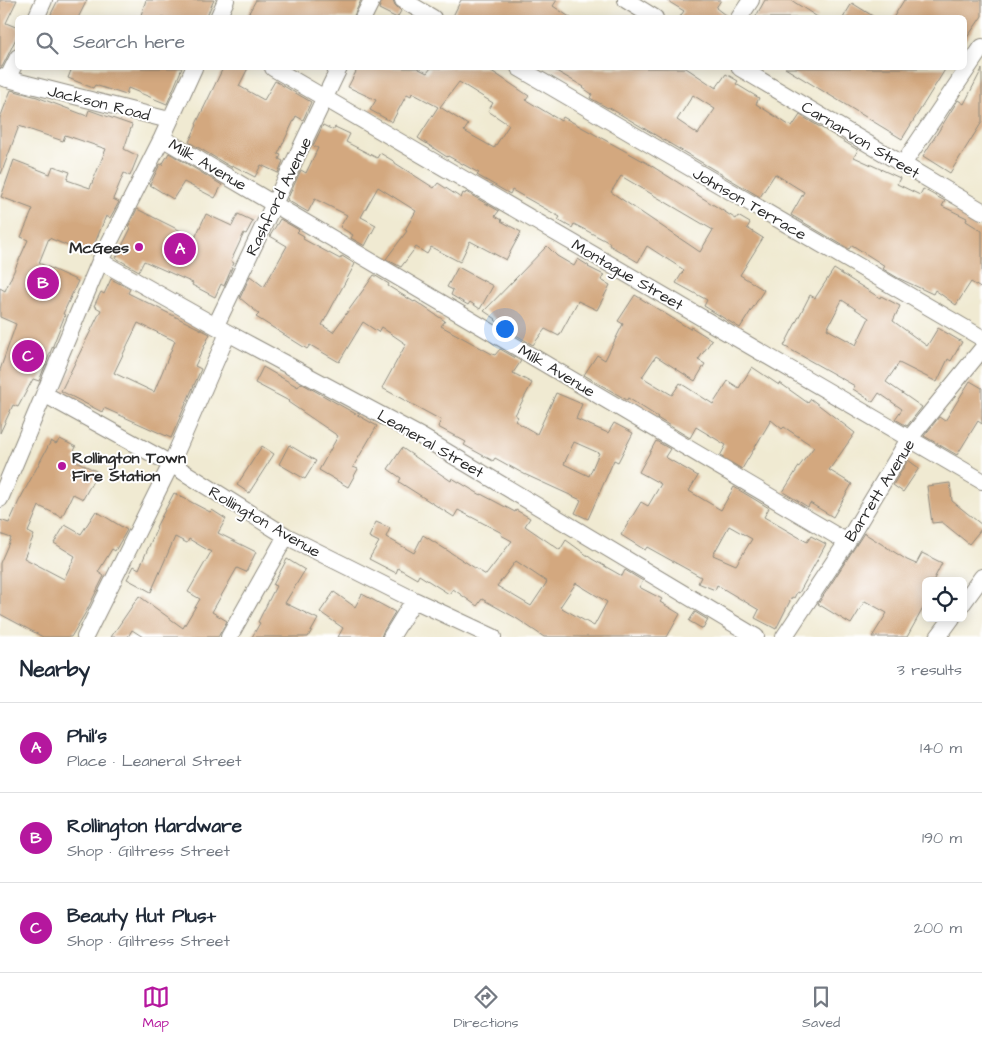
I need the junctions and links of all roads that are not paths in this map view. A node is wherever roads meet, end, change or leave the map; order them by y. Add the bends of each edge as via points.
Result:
1 (44, 0) edge
2 (226, 0) edge
3 (372, 0) edge
4 (403, 0) edge
5 (626, 0) edge
6 (751, 0) edge
7 (37, 15) edge
8 (219, 15) edge
9 (364, 15) edge
10 (428, 15) edge
11 (650, 15) edge
12 (741, 15) edge
13 (982, 47) edge
14 (15, 62) edge
15 (967, 69) edge
16 (193, 70) edge
17 (276, 70) edge
18 (338, 70) edge
19 (522, 70) edge
20 (743, 70) edge
21 (966, 70) edge
22 (4, 78) edge
23 (325, 98) junction
24 (170, 120) junction
25 (162, 138) junction
26 (903, 164) junction
27 (274, 204) junction
28 (982, 211) edge
29 (100, 261) junction
30 (222, 329) junction
31 (982, 338) edge
32 (982, 349) edge
33 (44, 394) junction
34 (909, 439) junction
35 (171, 464) junction
36 (982, 481) edge
37 (0, 500) edge
38 (286, 536) junction
39 (847, 542) junction
40 (981, 580) edge
41 (967, 598) edge
42 (414, 600) junction
43 (949, 622) edge
44 (85, 637) edge
45 (229, 637) edge
46 (391, 637) edge
47 (493, 637) edge
48 (756, 637) edge
49 (784, 637) edge
50 (938, 637) edge

1 - 7 street
2 - 8 street
3 - 9 street
4 - 10 street
5 - 11 street
6 - 12 street
13 - 15 street
14 - 22 street
16 - 24 street
17 - 23 street, Montague Street
18 - 23 street, Rashford Avenue
19 - 31 street, Johnson Terrace
20 - 26 street, Carnarvon Street
21 - 26 street
22 - 24 street, Jackson Road
23 - 27 street, Rashford Avenue
23 - 34 street, Montague Street
24 - 25 street
25 - 27 street, Milk Avenue
25 - 29 street
26 - 28 street, Carnarvon Street
27 - 30 street, Rashford Avenue
27 - 39 street, Milk Avenue
29 - 30 street, Leaneral Street
29 - 33 street
30 - 35 street, Rashford Avenue
30 - 48 street, Leaneral Street via 422,436
32 - 34 street, Barrett Avenue
33 - 35 street, Rollington Avenue
33 - 37 street
34 - 36 street, Montague Street
34 - 39 street, Barrett Avenue
35 - 38 street, Rollington Avenue
35 - 44 street, Rashford Avenue
38 - 42 street, Rollington Avenue
38 - 45 street
39 - 49 street, Barrett Avenue
40 - 41 street
42 - 46 street
42 - 47 street, Rollington Avenue
43 - 50 street

